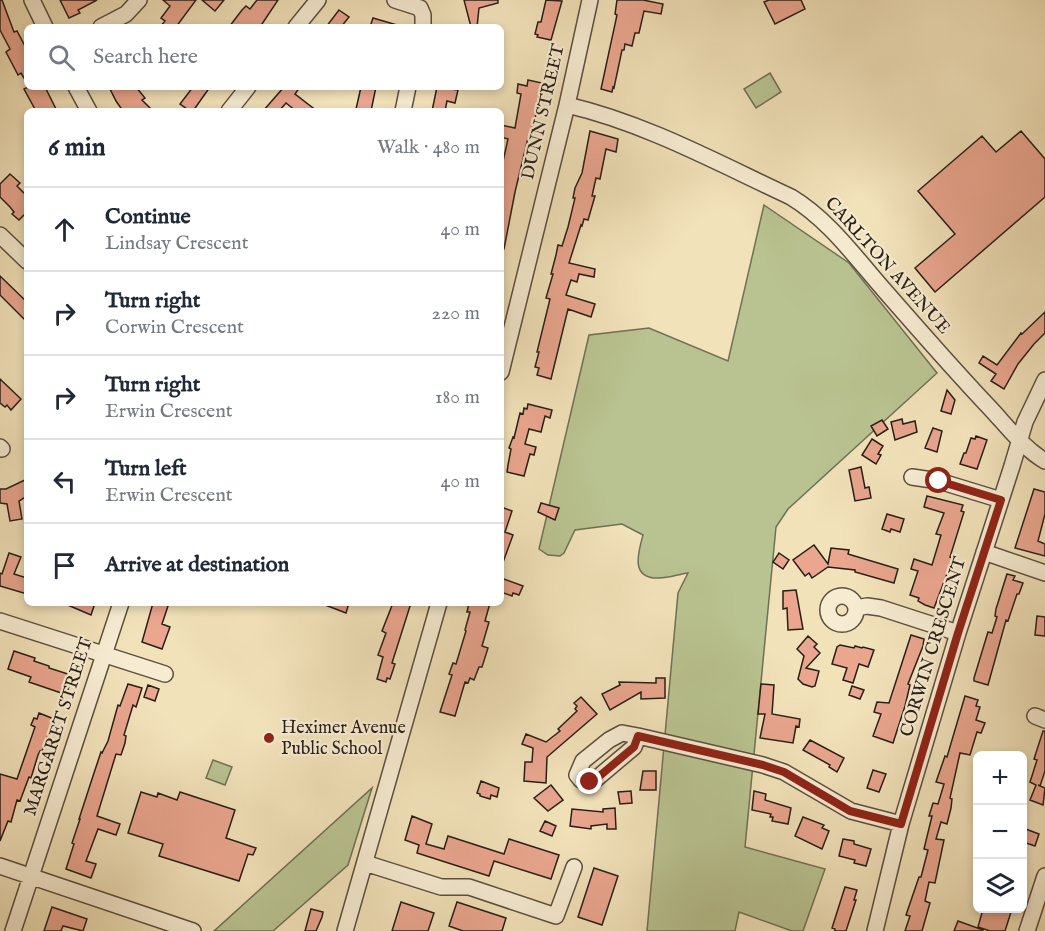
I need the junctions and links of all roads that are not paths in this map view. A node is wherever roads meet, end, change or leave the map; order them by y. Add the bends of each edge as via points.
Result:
1 (32, 0) edge
2 (139, 0) edge
3 (318, 0) edge
4 (395, 0) edge
5 (590, 0) edge
6 (44, 24) edge
7 (107, 24) edge
8 (298, 24) edge
9 (423, 24) edge
10 (78, 90) edge
11 (246, 90) edge
12 (407, 90) edge
13 (567, 105) junction
14 (87, 108) edge
15 (231, 108) edge
16 (404, 108) edge
17 (0, 235) edge
18 (24, 258) edge
19 (504, 360) edge
20 (1045, 380) edge
21 (1019, 440) junction
22 (1045, 461) edge
23 (912, 477) dead end
24 (1001, 500) junction
25 (984, 552) junction
26 (1045, 573) edge
27 (120, 606) edge
28 (439, 606) edge
29 (856, 608) dead end
30 (0, 621) edge
31 (958, 633) junction
32 (103, 654) junction
33 (165, 674) dead end
34 (638, 736) dead end
35 (901, 824) junction
36 (365, 863) junction
37 (0, 866) edge
38 (573, 867) dead end
39 (1045, 876) edge
40 (30, 877) junction
41 (348, 930) edge
42 (13, 931) edge
43 (193, 931) edge
44 (875, 931) edge
45 (1027, 931) edge

1 - 6 street
2 - 7 street via 126,14
3 - 8 street
4 - 9 street via 420,8
5 - 13 street, DUNN STREET
10 - 14 street
11 - 15 street
12 - 16 street
13 - 19 street, DUNN STREET
13 - 21 street, CARLTON AVENUE via 655,135 805,205 839,237
17 - 18 street
20 - 21 street, CORWIN CRESCENT
21 - 22 street, CARLTON AVENUE
21 - 24 street, CORWIN CRESCENT
23 - 24 street
24 - 25 street, CORWIN CRESCENT
25 - 26 street
25 - 31 street, CORWIN CRESCENT
27 - 32 street, MARGARET STREET
28 - 36 street
29 - 31 street via 874,607
30 - 32 street
31 - 35 street, CORWIN CRESCENT
32 - 33 street
32 - 40 street, MARGARET STREET
34 - 35 street via 784,772 850,811
35 - 44 street, CORWIN CRESCENT
36 - 38 street via 441,887 469,887 556,916
36 - 41 street
37 - 40 street
39 - 45 street
40 - 42 street, MARGARET STREET
40 - 43 street

